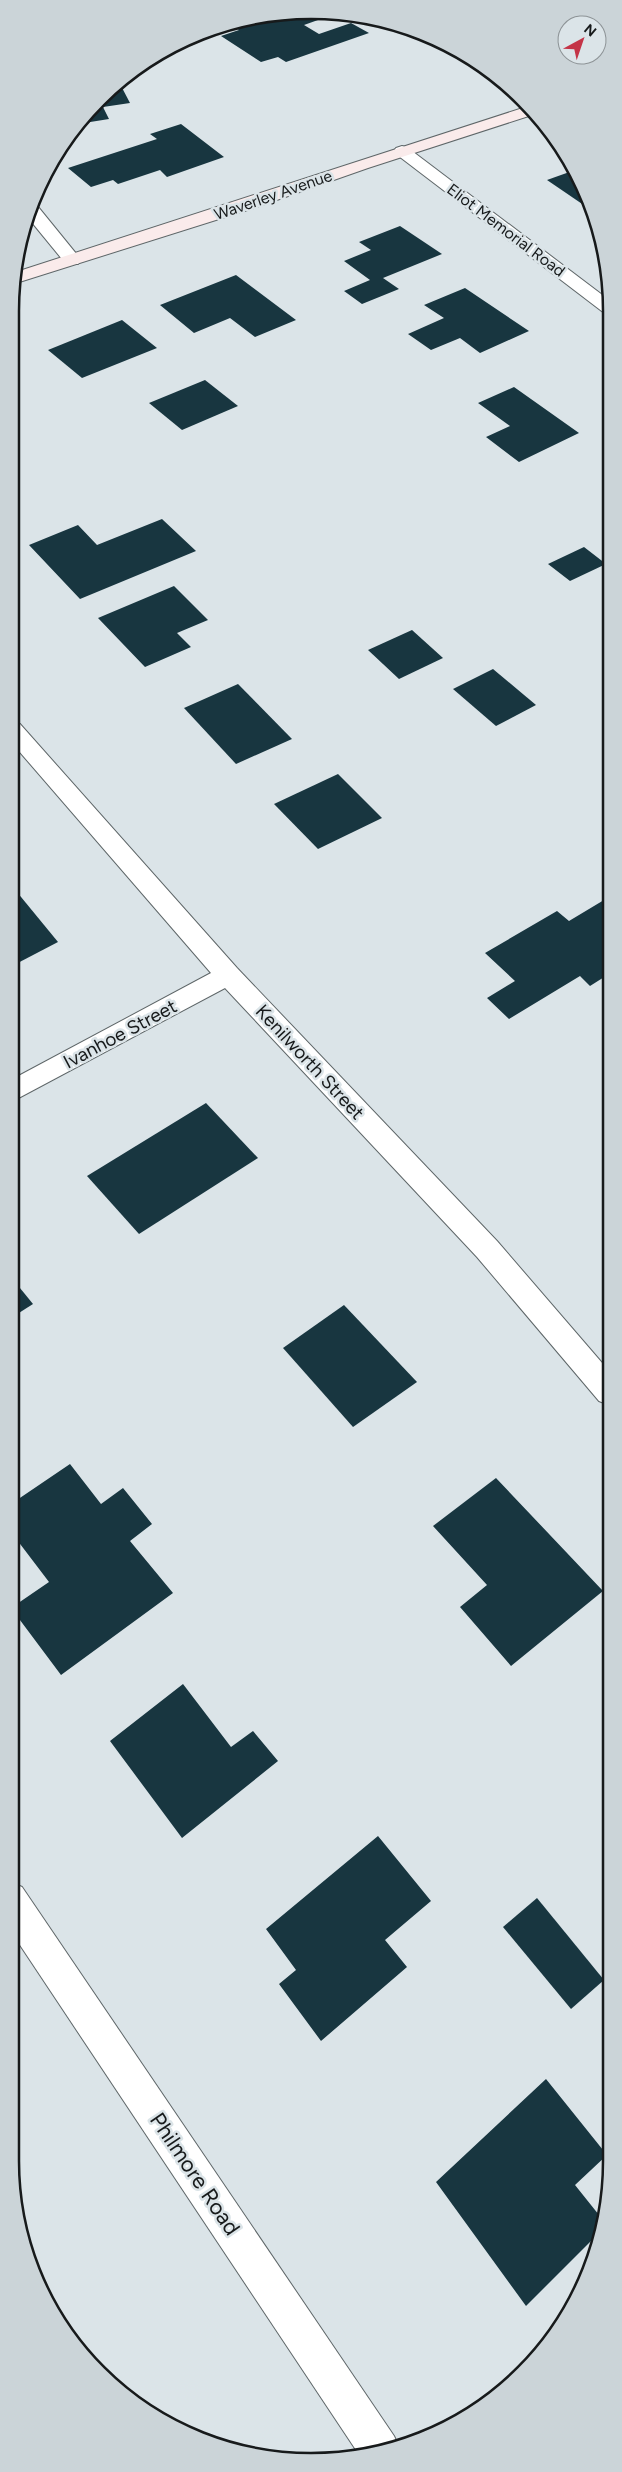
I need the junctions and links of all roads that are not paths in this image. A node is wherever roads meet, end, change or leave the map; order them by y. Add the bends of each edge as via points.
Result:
1 (525, 112) edge
2 (402, 151) junction
3 (35, 214) edge
4 (72, 260) junction
5 (21, 277) edge
6 (603, 303) edge
7 (19, 737) edge
8 (228, 975) junction
9 (19, 1088) edge
10 (603, 1385) edge
11 (19, 1912) edge
12 (377, 2446) edge

1 - 2 street, Waverley Avenue
2 - 4 street, Waverley Avenue
2 - 6 street, Eliot Memorial Road
3 - 4 street
4 - 5 street, Waverley Avenue
7 - 8 street, Kenilworth Street
8 - 9 street, Ivanhoe Street
8 - 10 street, Kenilworth Street via 487,1248
11 - 12 street, Philmore Road

